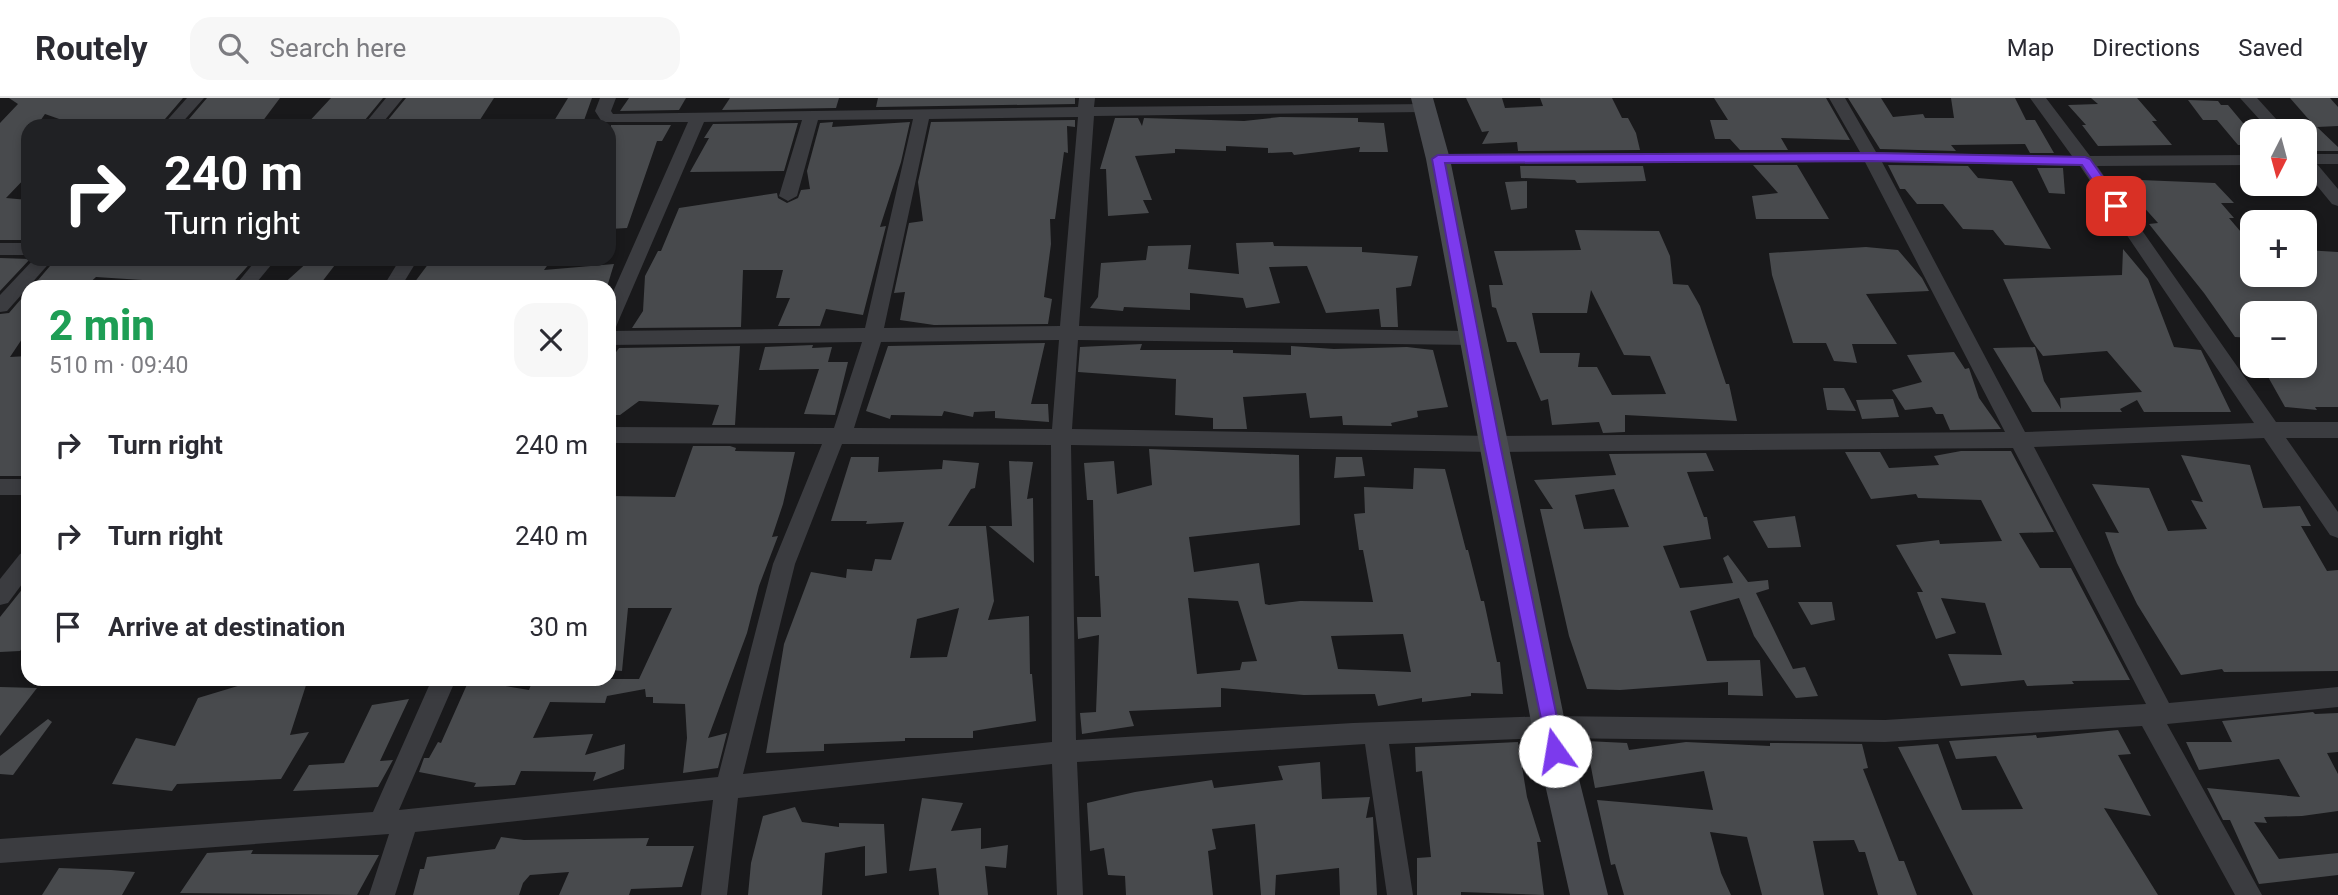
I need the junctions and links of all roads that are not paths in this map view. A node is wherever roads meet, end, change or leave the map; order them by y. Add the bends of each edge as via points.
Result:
1 (197, 98) edge
2 (395, 98) edge
3 (608, 98) edge
4 (857, 98) edge
5 (1837, 98) edge
6 (2038, 98) edge
7 (2248, 98) edge
8 (1423, 102) edge
9 (1236, 104) edge
10 (1087, 105) edge
11 (922, 114) junction
12 (852, 115) junction
13 (811, 116) junction
14 (698, 117) junction
15 (177, 119) edge
16 (377, 119) edge
17 (2268, 119) edge
18 (1871, 157) junction
19 (1438, 159) junction
20 (2338, 159) edge
21 (2240, 160) edge
22 (2317, 160) edge
23 (2085, 161) junction
24 (2317, 175) edge
25 (788, 196) dead end
26 (2338, 200) edge
27 (0, 249) edge
28 (21, 249) edge
29 (37, 266) edge
30 (261, 266) edge
31 (24, 280) edge
32 (249, 280) edge
33 (21, 284) edge
34 (0, 306) edge
35 (616, 306) edge
36 (1068, 333) junction
37 (873, 336) junction
38 (616, 338) edge
39 (1474, 338) junction
40 (2272, 430) junction
41 (2338, 430) edge
42 (616, 435) edge
43 (839, 436) junction
44 (1060, 437) junction
45 (2017, 440) junction
46 (1492, 444) junction
47 (0, 487) edge
48 (21, 487) edge
49 (2338, 529) edge
50 (21, 569) edge
51 (0, 596) edge
52 (441, 686) edge
53 (2338, 697) edge
54 (2156, 714) junction
55 (1549, 727) junction
56 (1375, 733) junction
57 (1064, 752) junction
58 (727, 789) junction
59 (393, 821) junction
60 (0, 851) edge
61 (382, 895) edge
62 (714, 895) edge
63 (1070, 895) edge
64 (1400, 895) edge
65 (1589, 895) edge
66 (2249, 895) edge

1 - 15 street
2 - 16 street
3 - 14 street via 603,111 608,119
4 - 12 street
5 - 18 street
6 - 23 street
7 - 17 street
8 - 9 street
8 - 19 street
9 - 10 street
10 - 11 street
10 - 36 street
11 - 12 street
11 - 37 street
12 - 13 street
13 - 14 street
13 - 25 street
14 - 35 street
18 - 19 street
18 - 23 street
18 - 45 street
19 - 39 street
20 - 22 street
21 - 23 street
23 - 40 street
24 - 26 street
27 - 28 street
29 - 31 street
30 - 32 street
33 - 34 street
36 - 37 street
36 - 39 street
36 - 44 street
37 - 38 street
37 - 43 street
39 - 46 street
40 - 41 street
40 - 45 street
40 - 49 street
42 - 43 street
43 - 44 street
43 - 58 street via 784,564
44 - 46 street
44 - 57 street
45 - 46 street
45 - 54 street
46 - 55 street
47 - 48 street
50 - 51 street
52 - 59 street
53 - 54 street
54 - 55 street via 1885,731
54 - 66 street
55 - 56 street
55 - 65 street
56 - 57 street
56 - 64 street
57 - 58 street
57 - 63 street
58 - 59 street
58 - 62 street
59 - 60 street
59 - 61 street

